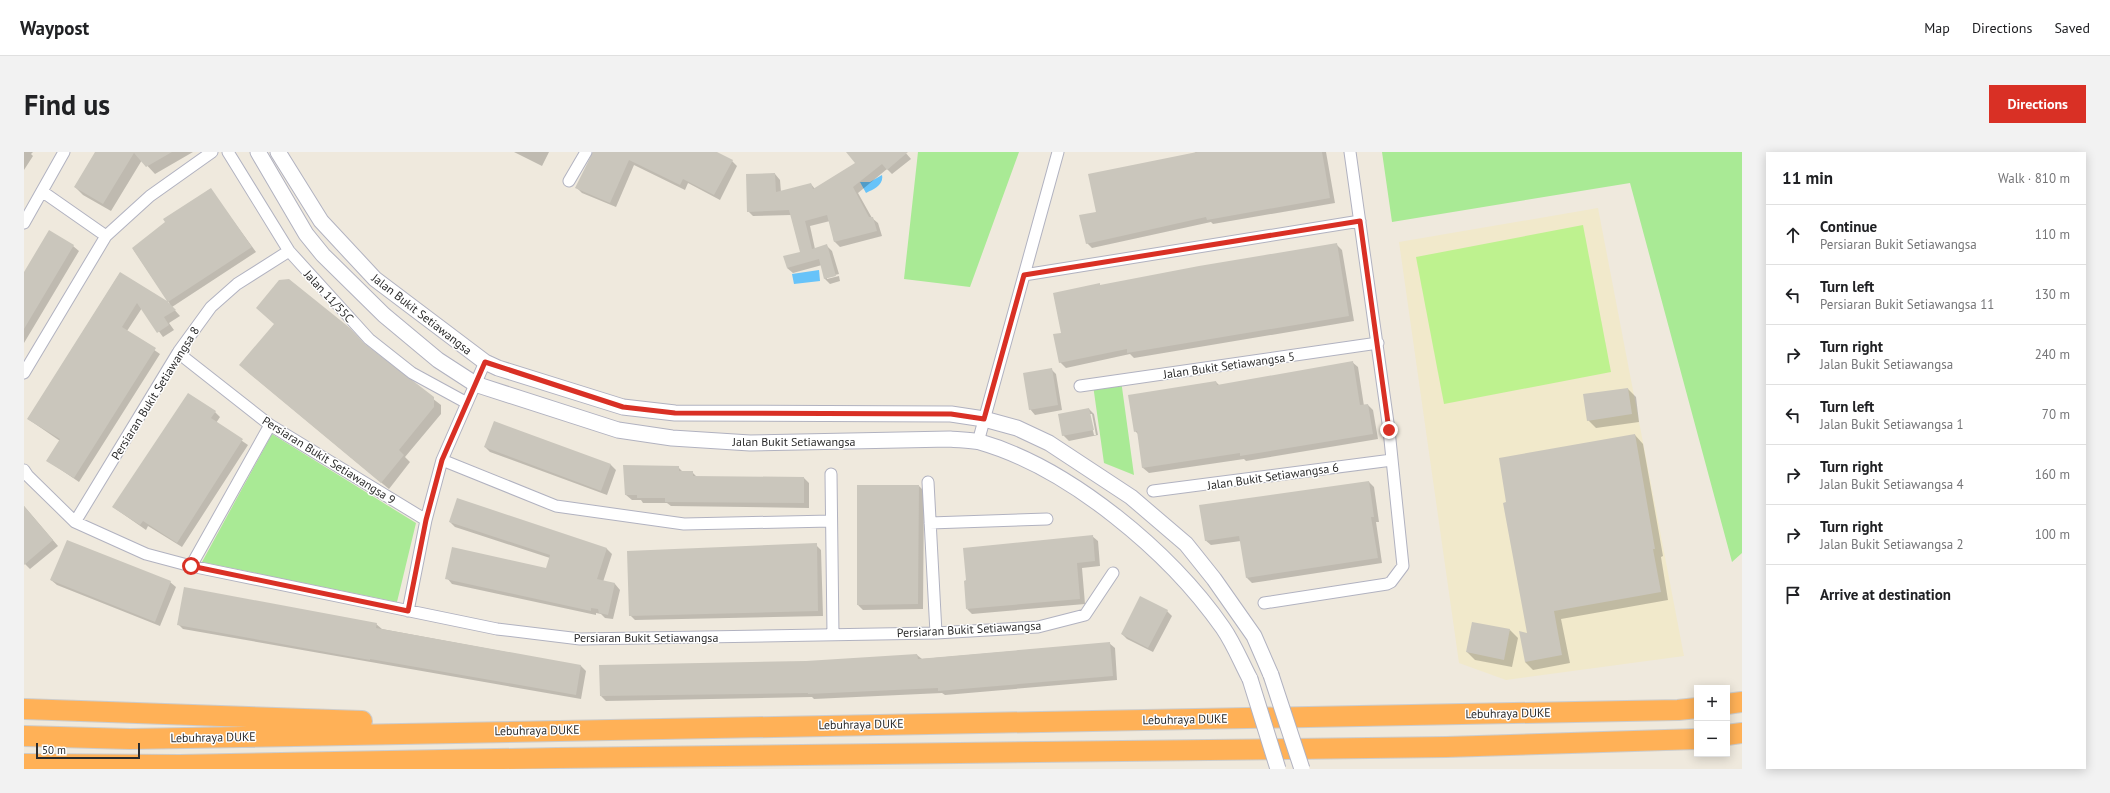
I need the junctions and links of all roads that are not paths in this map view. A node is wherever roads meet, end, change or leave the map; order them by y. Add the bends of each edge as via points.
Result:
1 (64, 152) edge
2 (212, 152) edge
3 (228, 152) edge
4 (258, 152) edge
5 (278, 152) edge
6 (586, 152) edge
7 (1058, 152) edge
8 (1350, 152) edge
9 (569, 181) dead end
10 (43, 192) junction
11 (1360, 221) junction
12 (24, 224) edge
13 (106, 236) junction
14 (289, 251) junction
15 (1024, 275) junction
16 (1378, 343) junction
17 (179, 351) junction
18 (485, 362) junction
19 (24, 374) edge
20 (475, 384) junction
21 (1080, 386) dead end
22 (467, 403) junction
23 (984, 419) junction
24 (270, 425) junction
25 (978, 442) junction
26 (442, 460) junction
27 (1392, 460) junction
28 (24, 470) edge
29 (830, 474) dead end
30 (928, 482) dead end
31 (1153, 491) dead end
32 (1047, 519) dead end
33 (426, 520) junction
34 (832, 520) junction
35 (75, 522) junction
36 (930, 523) junction
37 (191, 566) junction
38 (1113, 573) dead end
39 (1264, 603) dead end
40 (408, 611) junction
41 (936, 633) junction
42 (834, 634) junction
43 (1742, 702) edge
44 (1730, 704) edge
45 (1694, 708) edge
46 (24, 709) edge
47 (552, 730) junction
48 (1742, 733) edge
49 (1730, 735) edge
50 (24, 736) edge
51 (1694, 739) edge
52 (557, 758) junction
53 (24, 764) edge
54 (513, 769) edge
55 (1278, 769) edge
56 (1302, 769) edge

1 - 10 street
2 - 13 street via 150,196
3 - 14 street, Jalan 11/55C
4 - 20 street, Jalan Bukit Setiawangsa via 306,234 323,255 384,315 438,360
5 - 18 street, Jalan Bukit Setiawangsa via 321,221 375,280
6 - 9 street
7 - 15 street
8 - 11 street
10 - 12 street
10 - 13 street
11 - 15 street
11 - 16 street
13 - 19 street
14 - 17 street, Persiaran Bukit Setiawangsa 8 via 237,284 211,307
14 - 22 street, Jalan 11/55C via 369,339 412,373
15 - 23 street
16 - 21 street, Jalan Bukit Setiawangsa 5
16 - 27 street
17 - 24 street, Persiaran Bukit Setiawangsa 9
17 - 35 street, Persiaran Bukit Setiawangsa 8
18 - 20 street
18 - 23 street, Jalan Bukit Setiawangsa via 623,407 675,413 951,414
20 - 22 street
20 - 25 street, Jalan Bukit Setiawangsa via 618,430 672,438 750,443 950,438
22 - 26 street
23 - 25 street
23 - 56 street, Jalan Bukit Setiawangsa, bridge via 1017,428 1049,443 1131,497 1186,544 1254,636 1271,675
24 - 33 street, Persiaran Bukit Setiawangsa 9
24 - 37 street
25 - 55 street, Jalan Bukit Setiawangsa, bridge via 1010,453 1057,476 1124,523 1171,564 1223,629 1250,679
26 - 33 street
26 - 34 street via 556,506 684,524
27 - 31 street, Jalan Bukit Setiawangsa 6
27 - 39 street via 1403,566 1390,582
28 - 35 street, Persiaran Bukit Setiawangsa
29 - 34 street
30 - 36 street
32 - 36 street
33 - 40 street
34 - 42 street
35 - 37 street, Persiaran Bukit Setiawangsa via 146,554
36 - 41 street
37 - 40 street, Persiaran Bukit Setiawangsa
38 - 41 street, Persiaran Bukit Setiawangsa via 1085,615 1038,627
40 - 42 street, Persiaran Bukit Setiawangsa via 498,629 580,639
41 - 42 street, Persiaran Bukit Setiawangsa
43 - 44 highway
45 - 47 highway, Lebuhraya DUKE
46 - 47 highway via 201,714
47 - 50 highway, Lebuhraya DUKE via 138,738
48 - 49 highway
51 - 52 highway via 1446,747
52 - 53 highway via 180,765
52 - 54 highway

